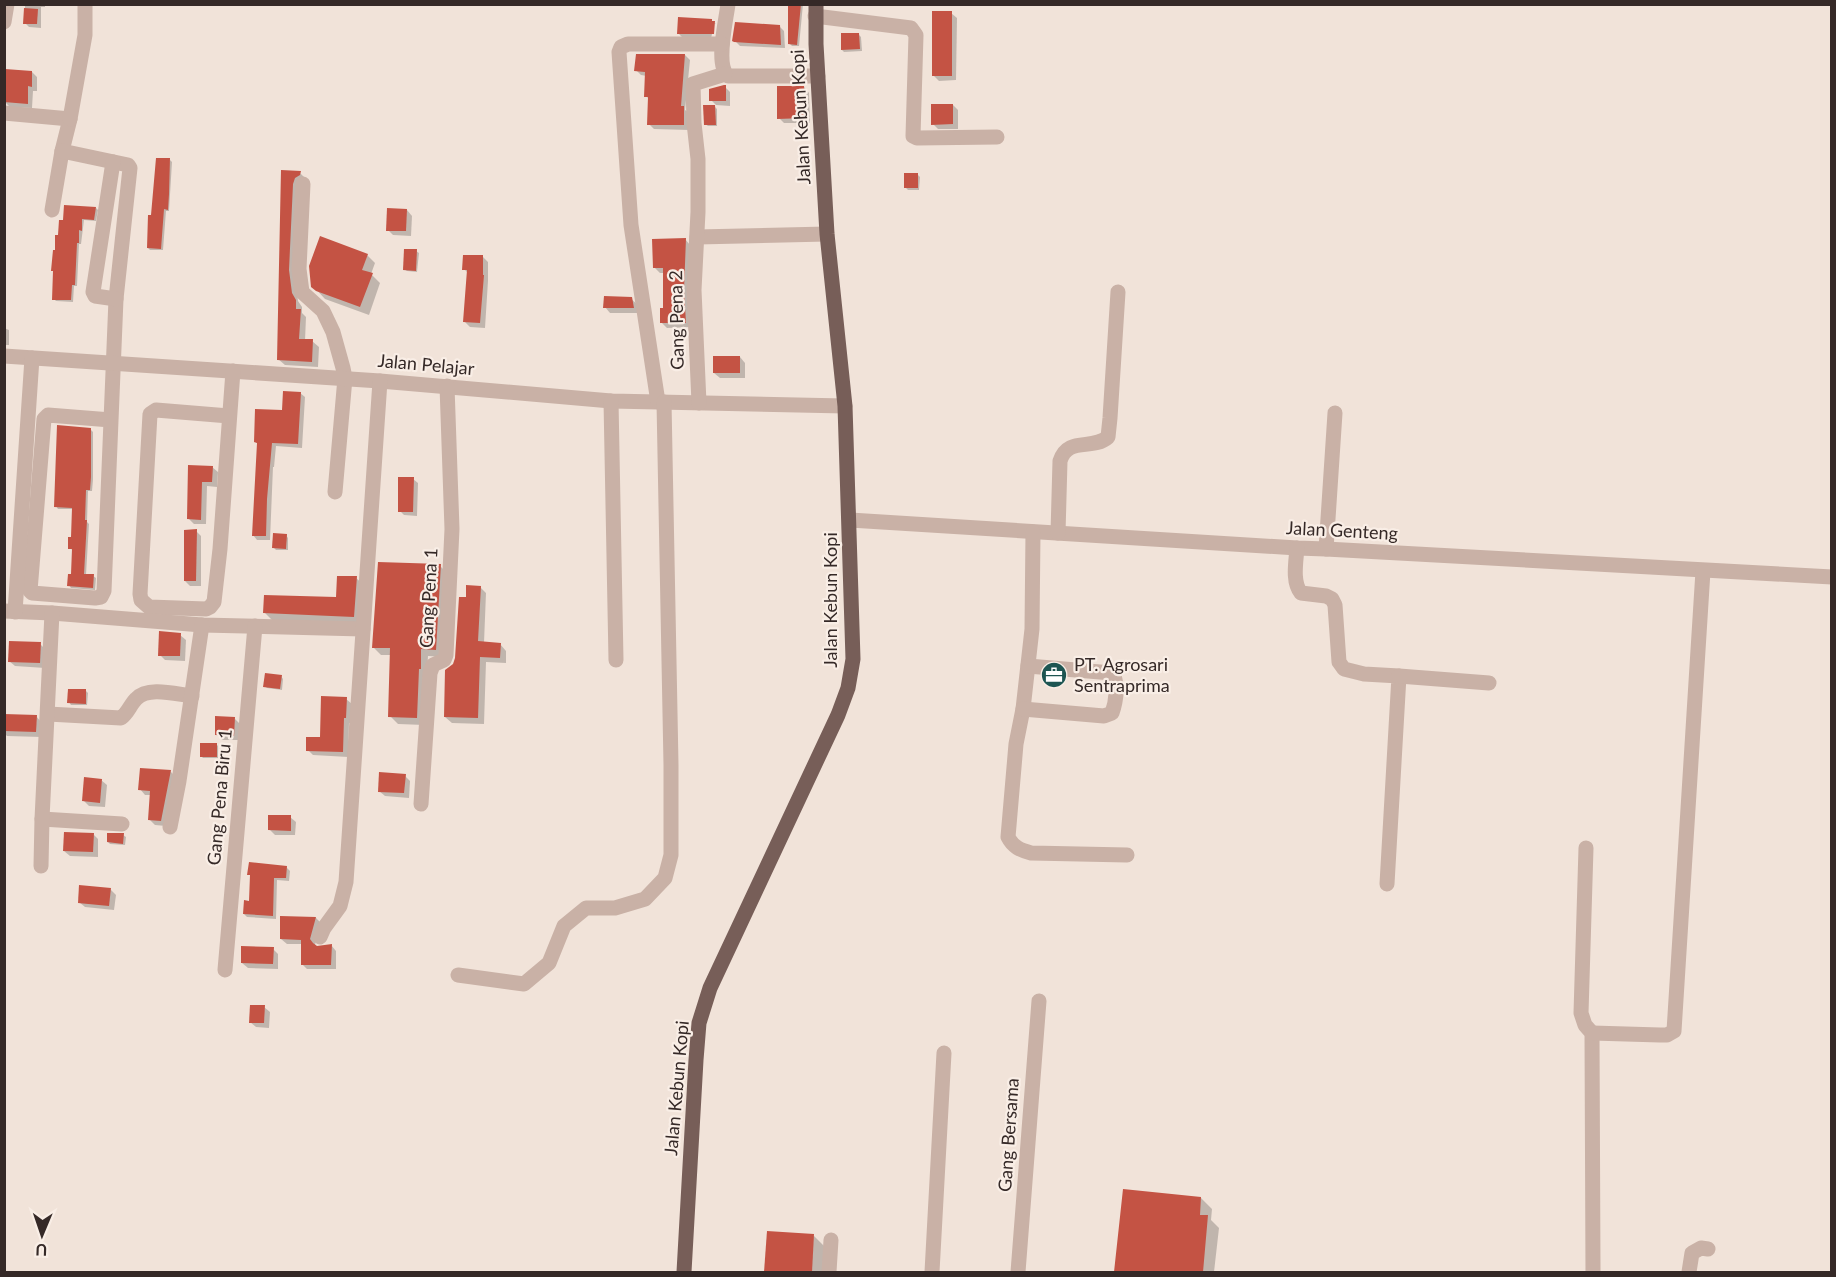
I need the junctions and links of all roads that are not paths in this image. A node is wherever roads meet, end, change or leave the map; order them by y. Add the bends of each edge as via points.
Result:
1 (7, 4) edge
2 (85, 4) edge
3 (728, 4) edge
4 (816, 10) edge
5 (4, 22) edge
6 (722, 44) junction
7 (725, 74) junction
8 (818, 76) junction
9 (4, 113) edge
10 (70, 119) junction
11 (998, 137) dead end
12 (62, 151) junction
13 (113, 162) junction
14 (303, 184) dead end
15 (52, 210) dead end
16 (827, 234) junction
17 (697, 237) junction
18 (1118, 292) dead end
19 (116, 299) junction
20 (4, 356) edge
21 (32, 358) junction
22 (115, 362) junction
23 (233, 371) junction
24 (345, 378) junction
25 (380, 381) junction
26 (447, 386) junction
27 (611, 401) junction
28 (661, 402) junction
29 (699, 403) junction
30 (845, 406) junction
31 (1335, 413) dead end
32 (229, 416) junction
33 (111, 420) junction
34 (335, 492) dead end
35 (850, 520) junction
36 (1033, 532) junction
37 (1058, 533) junction
38 (1297, 548) junction
39 (1326, 549) junction
40 (1703, 571) junction
41 (1832, 577) edge
42 (10, 611) edge
43 (52, 613) junction
44 (202, 625) junction
45 (255, 626) junction
46 (363, 629) junction
47 (616, 660) dead end
48 (1028, 666) junction
49 (1399, 676) junction
50 (1489, 683) dead end
51 (192, 696) junction
52 (1023, 709) junction
53 (48, 714) junction
54 (421, 804) dead end
55 (42, 819) junction
56 (122, 824) dead end
57 (170, 827) dead end
58 (1586, 848) dead end
59 (1127, 855) dead end
60 (41, 866) dead end
61 (1387, 884) dead end
62 (320, 937) dead end
63 (225, 970) dead end
64 (458, 975) dead end
65 (1039, 1001) dead end
66 (1592, 1033) junction
67 (944, 1053) dead end
68 (831, 1240) dead end
69 (1708, 1249) dead end
70 (684, 1272) edge
71 (829, 1272) edge
72 (932, 1272) edge
73 (1018, 1272) edge
74 (1593, 1272) edge
75 (1689, 1272) edge

1 - 5 street
2 - 10 street via 85,35
3 - 6 street
4 - 8 main road, Jalan Kebun Kopi
4 - 11 street via 915,31 913,136
6 - 7 street
6 - 28 street via 628,44 619,52 631,225
7 - 8 street
7 - 17 street, Gang Pena 2 via 693,84 698,159
8 - 16 main road, Jalan Kebun Kopi
9 - 10 street
10 - 12 street
12 - 13 street
12 - 15 street
13 - 19 street via 130,168
13 - 19 street via 93,292 95,296
14 - 24 street via 298,269 302,292 323,311
16 - 17 street
16 - 30 main road, Jalan Kebun Kopi
17 - 29 street, Gang Pena 2 via 694,290
18 - 37 street via 1108,437 1073,446 1062,455
19 - 22 street
20 - 21 street, Jalan Pelajar
21 - 22 street, Jalan Pelajar
21 - 42 street
22 - 23 street, Jalan Pelajar
22 - 33 street
23 - 24 street, Jalan Pelajar
23 - 32 street
24 - 25 street, Jalan Pelajar
24 - 34 street
25 - 26 street, Jalan Pelajar
25 - 46 street
26 - 27 street, Jalan Pelajar
26 - 54 street, Gang Pena 1 via 452,530 446,655 433,665 430,673
27 - 28 street, Jalan Pelajar
27 - 47 street
28 - 29 street, Jalan Pelajar
28 - 64 street via 671,765 671,855 665,878 645,898 615,908 586,908 564,926 549,963 524,984
29 - 30 street, Jalan Pelajar
30 - 35 main road, Jalan Kebun Kopi
31 - 39 street
32 - 32 street via 156,410 150,414 140,594 149,607 206,609 214,602
33 - 33 street via 48,415 44,419 32,593 95,598 104,591
35 - 36 street, Jalan Genteng
35 - 70 main road, Jalan Kebun Kopi via 853,659 848,688 710,988 699,1023
36 - 37 street, Jalan Genteng
36 - 48 street
37 - 38 street, Jalan Genteng
38 - 39 street, Jalan Genteng
38 - 49 street via 1298,590 1326,596 1335,605 1344,669
39 - 40 street, Jalan Genteng
40 - 41 street, Jalan Genteng
40 - 66 street via 1674,1031 1667,1035
42 - 43 street
43 - 44 street
43 - 53 street
44 - 45 street
44 - 51 street
45 - 46 street
45 - 63 street, Gang Pena Biru 1
46 - 62 street via 345,888 340,906
48 - 52 street
48 - 52 street via 1112,673 1116,678 1116,704 1112,713 1104,716
49 - 50 street
49 - 61 street
51 - 53 street via 147,692 138,696 121,718
51 - 57 street
52 - 59 street via 1008,837 1012,844 1031,853
53 - 55 street
55 - 56 street
55 - 60 street
58 - 66 street via 1581,1013
65 - 73 street, Gang Bersama
66 - 74 street
67 - 72 street
68 - 71 street
69 - 75 street via 1692,1253

